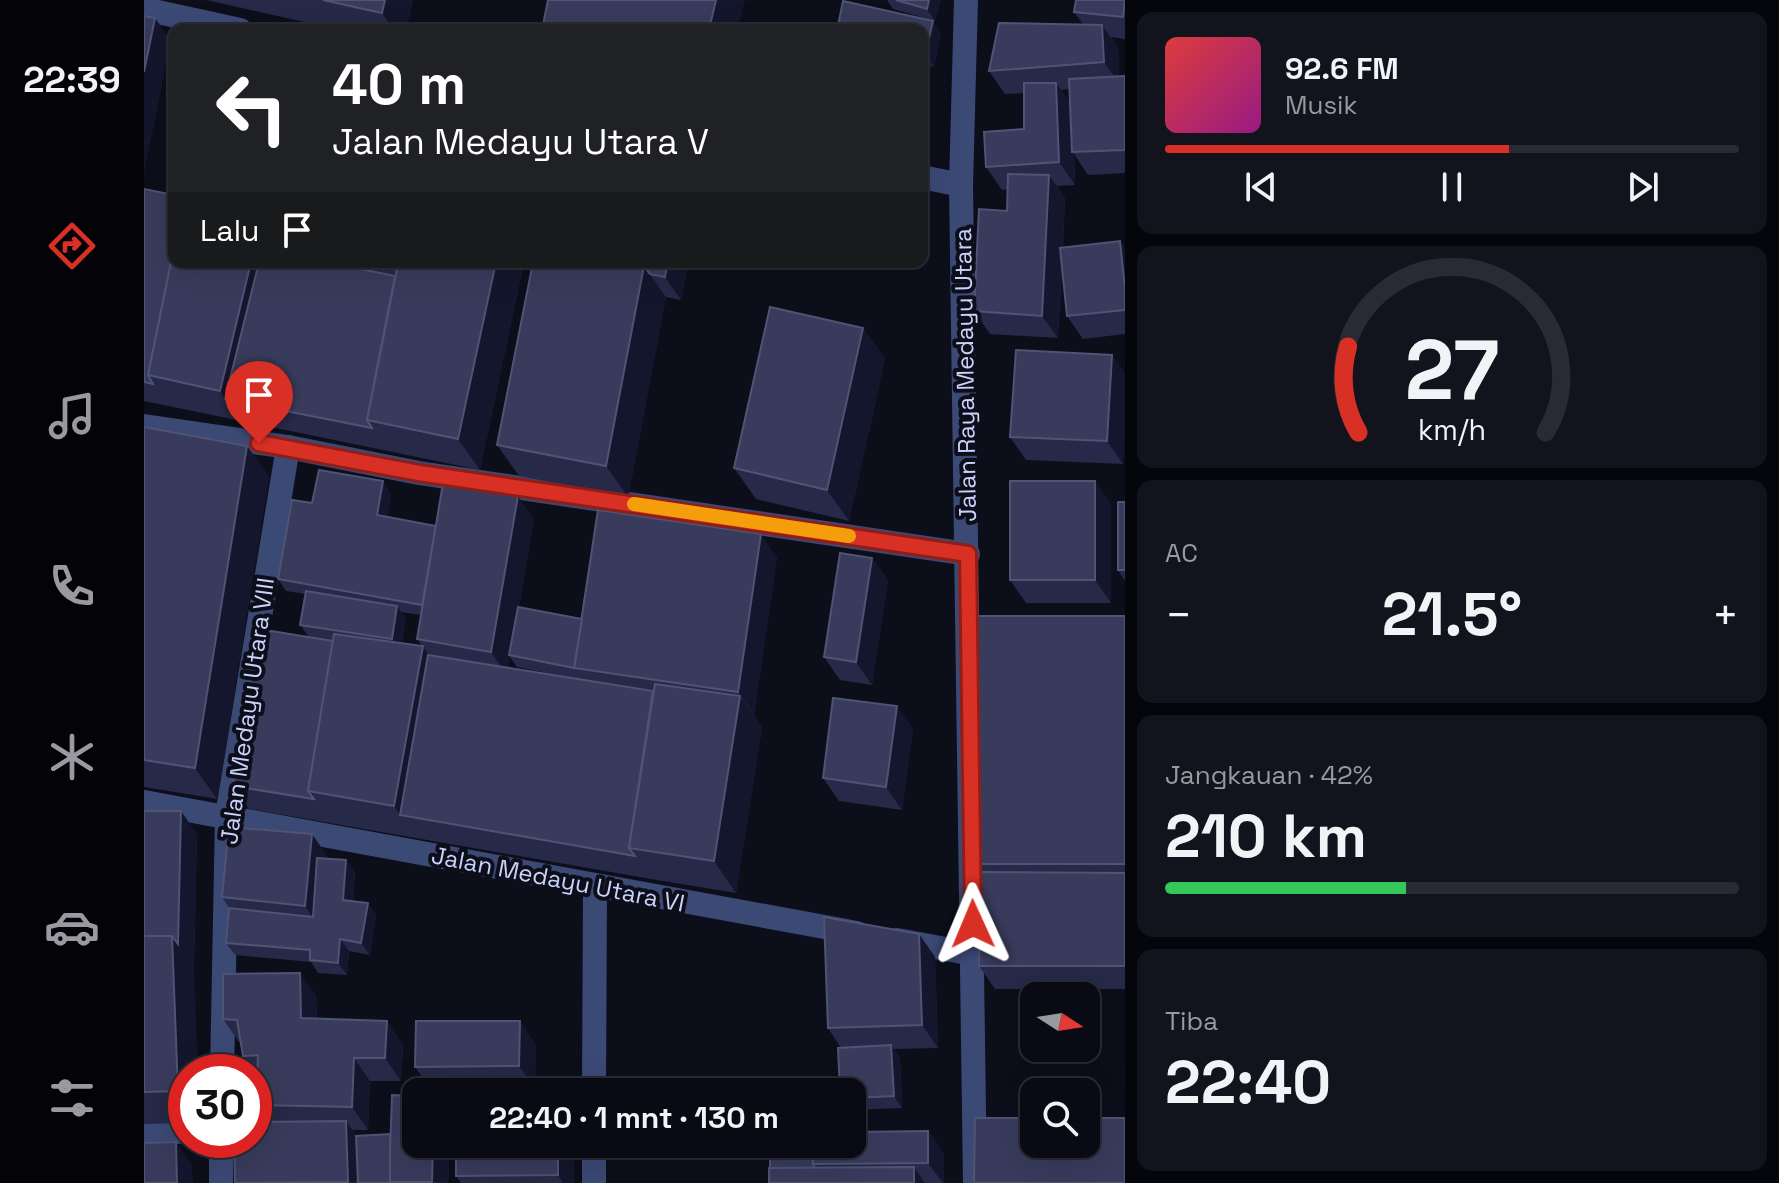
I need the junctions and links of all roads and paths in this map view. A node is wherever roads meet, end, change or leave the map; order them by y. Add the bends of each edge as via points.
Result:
1 (966, 0) edge
2 (144, 9) edge
3 (213, 24) edge
4 (928, 178) edge
5 (961, 185) junction
6 (144, 426) edge
7 (288, 447) junction
8 (968, 554) junction
9 (968, 619) junction
10 (999, 619) edge
11 (144, 802) edge
12 (227, 816) junction
13 (595, 888) junction
14 (973, 954) junction
15 (222, 1054) edge
16 (594, 1078) edge
17 (168, 1133) edge
18 (144, 1135) edge
19 (221, 1158) edge
20 (594, 1158) edge
21 (221, 1183) edge
22 (594, 1183) edge
23 (975, 1183) edge

1 - 5 street, Jalan Raya Medayu Utara
2 - 3 street
4 - 5 street
5 - 8 street, Jalan Raya Medayu Utara
6 - 7 street
7 - 8 street via 419,473
7 - 12 street, Jalan Medayu Utara VIII
8 - 9 street, Jalan Raya Medayu Utara
9 - 10 street
9 - 14 street, Jalan Raya Medayu Utara
11 - 12 street, Jalan Medayu Utara VI
12 - 13 street, Jalan Medayu Utara VI
12 - 15 street, Jalan Medayu Utara VIII
13 - 14 street, Jalan Medayu Utara VI
13 - 16 street
14 - 23 street, Jalan Raya Medayu Utara
17 - 18 street
19 - 21 street
20 - 22 street

